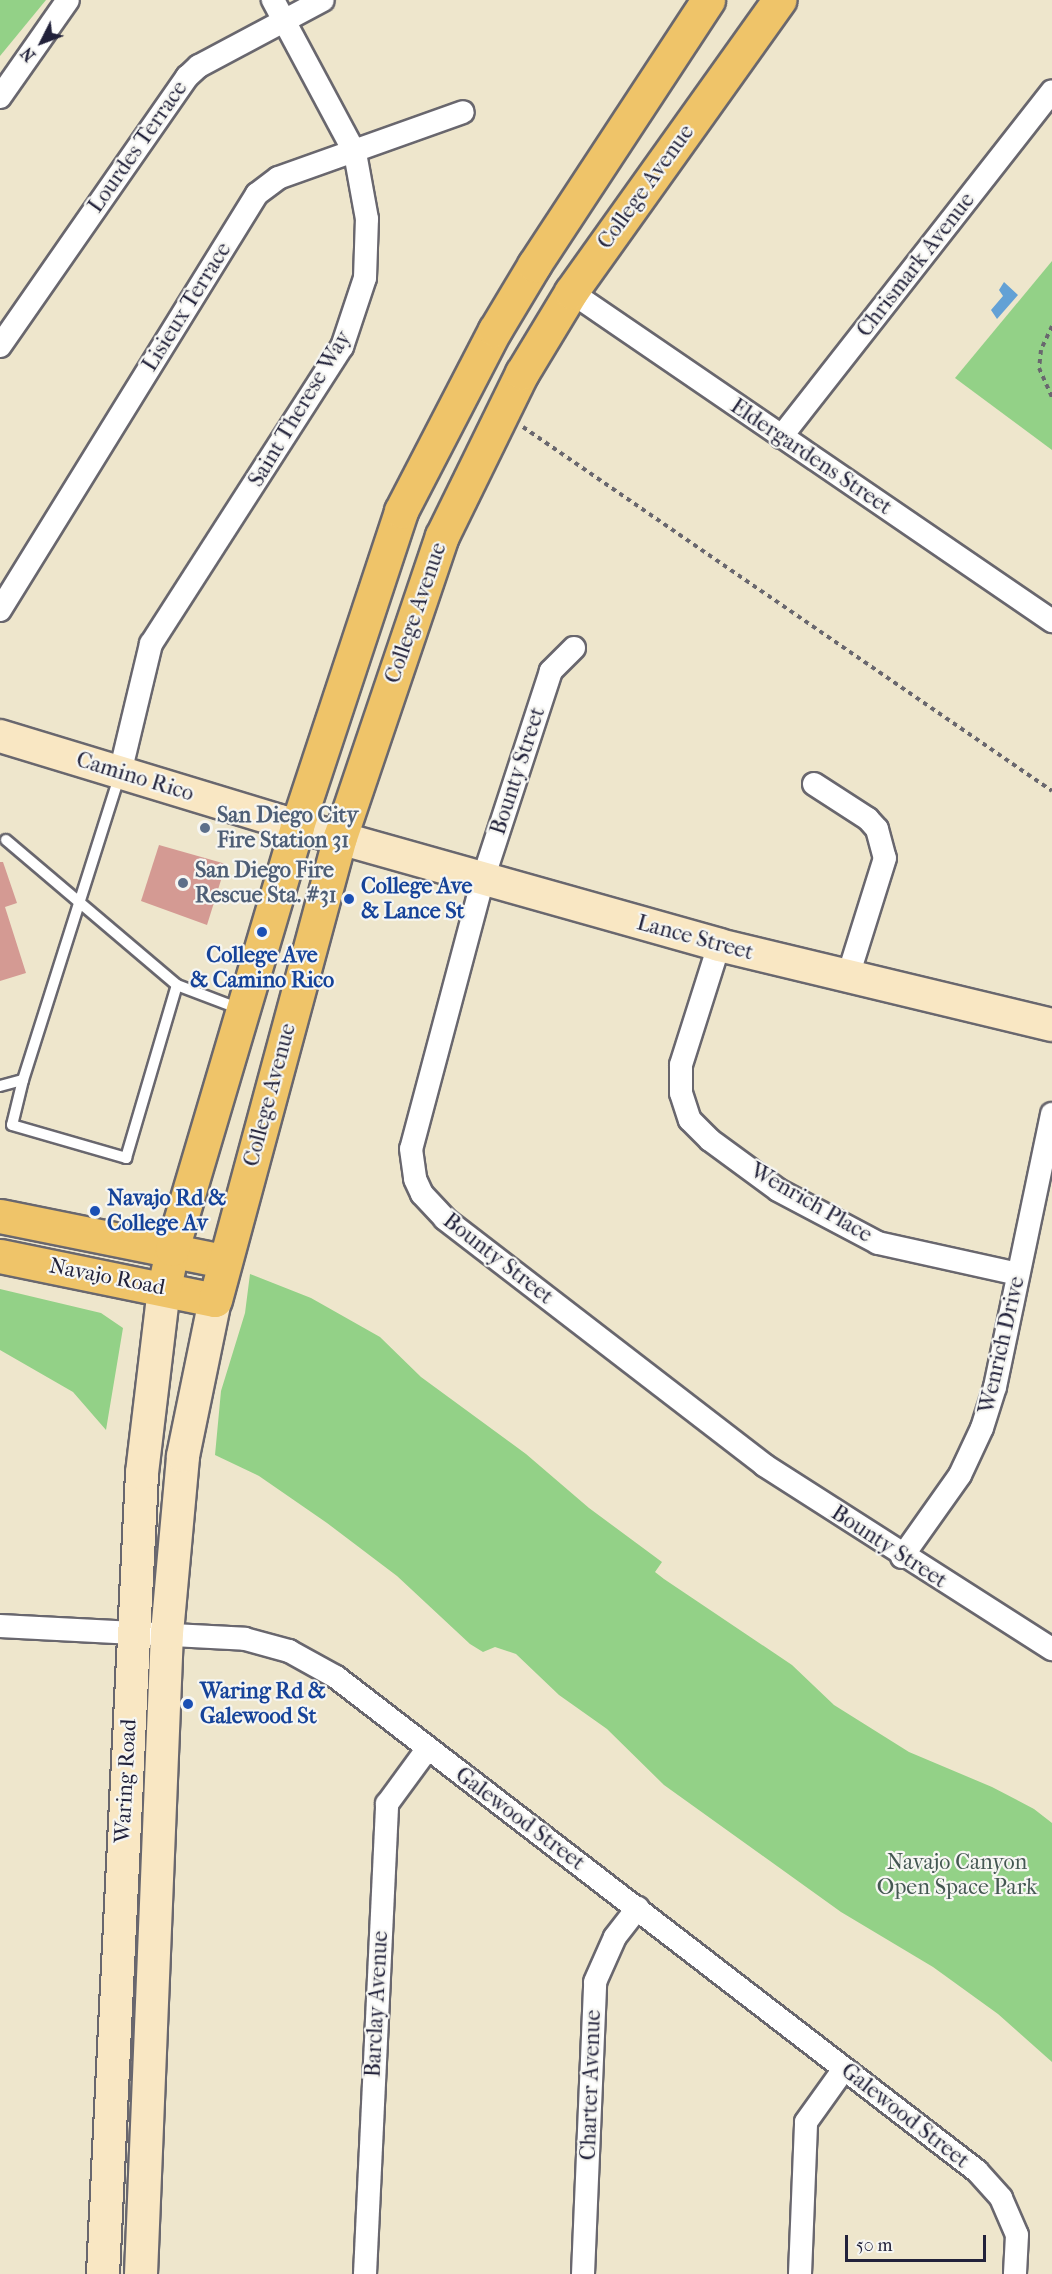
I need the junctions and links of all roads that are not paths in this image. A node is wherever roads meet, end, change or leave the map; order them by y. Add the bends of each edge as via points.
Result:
1 (68, 0) edge
2 (273, 0) edge
3 (323, 0) edge
4 (708, 0) edge
5 (779, 0) edge
6 (284, 21) junction
7 (1052, 92) edge
8 (0, 97) edge
9 (464, 112) dead end
10 (355, 153) junction
11 (571, 292) junction
12 (0, 346) edge
13 (781, 437) junction
14 (0, 610) edge
15 (1052, 621) edge
16 (574, 648) dead end
17 (0, 737) edge
18 (120, 773) junction
19 (814, 784) dead end
20 (297, 826) junction
21 (340, 837) junction
22 (6, 840) dead end
23 (483, 879) junction
24 (80, 901) junction
25 (719, 945) junction
26 (847, 979) junction
27 (177, 985) junction
28 (243, 1011) junction
29 (1052, 1025) edge
30 (23, 1080) junction
31 (0, 1086) edge
32 (1052, 1114) edge
33 (0, 1216) edge
34 (172, 1249) junction
35 (0, 1256) edge
36 (223, 1261) junction
37 (1018, 1274) junction
38 (164, 1288) junction
39 (215, 1300) junction
40 (902, 1557) junction
41 (0, 1626) edge
42 (133, 1631) junction
43 (167, 1633) junction
44 (1052, 1649) edge
45 (428, 1748) junction
46 (638, 1908) junction
47 (844, 2069) junction
48 (103, 2274) edge
49 (141, 2274) edge
50 (365, 2274) edge
51 (583, 2274) edge
52 (800, 2274) edge
53 (1015, 2274) edge

1 - 8 street
2 - 6 street, Saint Therese Way
3 - 6 street, Lourdes Terrace
4 - 20 main road, College Avenue via 528,274 401,512
5 - 11 main road, College Avenue
6 - 10 street, Saint Therese Way
6 - 12 street, Lourdes Terrace via 199,66 187,77
7 - 13 street, Chrismark Avenue
9 - 10 street, Lisieux Terrace
10 - 14 street, Lisieux Terrace via 278,178 257,194
10 - 18 street, Saint Therese Way via 367,219 365,278 355,314 342,346 150,644
11 - 13 street, Eldergardens Street
11 - 21 main road, College Avenue via 502,412 442,536
13 - 15 street, Eldergardens Street
16 - 23 street, Bounty Street via 551,671
17 - 18 main road, Camino Rico
18 - 20 main road, Camino Rico
18 - 24 lane
19 - 26 street via 868,819 877,829 885,858
20 - 21 main road, Camino Rico
20 - 28 main road, College Avenue
21 - 23 main road, Lance Street
21 - 36 main road, College Avenue
22 - 24 lane
23 - 25 main road, Lance Street
23 - 40 street, Bounty Street via 411,1149 415,1179 422,1194 445,1219 764,1465
24 - 27 lane
24 - 30 lane
25 - 26 main road, Lance Street
25 - 37 street, Wenrich Place via 681,1065 681,1093 690,1120 710,1140 777,1190 878,1243
26 - 29 main road, Lance Street
27 - 28 lane
27 - 30 lane via 126,1158 12,1125
28 - 34 main road, College Avenue
30 - 31 lane
32 - 37 street, Wenrich Drive
33 - 34 main road, Navajo Road
34 - 36 main road, Navajo Road
34 - 38 main road, College Avenue
35 - 38 main road, Navajo Road
36 - 39 main road, College Avenue
37 - 40 street, Wenrich Drive via 982,1428 960,1475
38 - 39 main road, Navajo Road
38 - 42 main road, Waring Road via 142,1473
39 - 43 main road, Waring Road via 183,1456
40 - 44 street, Bounty Street
41 - 42 street, Galewood Street
42 - 43 street, Galewood Street
42 - 48 main road, Waring Road
43 - 45 street, Galewood Street via 245,1640 289,1651 336,1677
43 - 49 main road, Waring Road
45 - 46 street, Galewood Street
45 - 50 street, Barclay Avenue via 387,1804
46 - 47 street, Galewood Street
46 - 51 street, Charter Avenue via 615,1937 595,1982
47 - 52 street via 806,2122
47 - 53 street, Galewood Street via 977,2171 1001,2198 1017,2235

